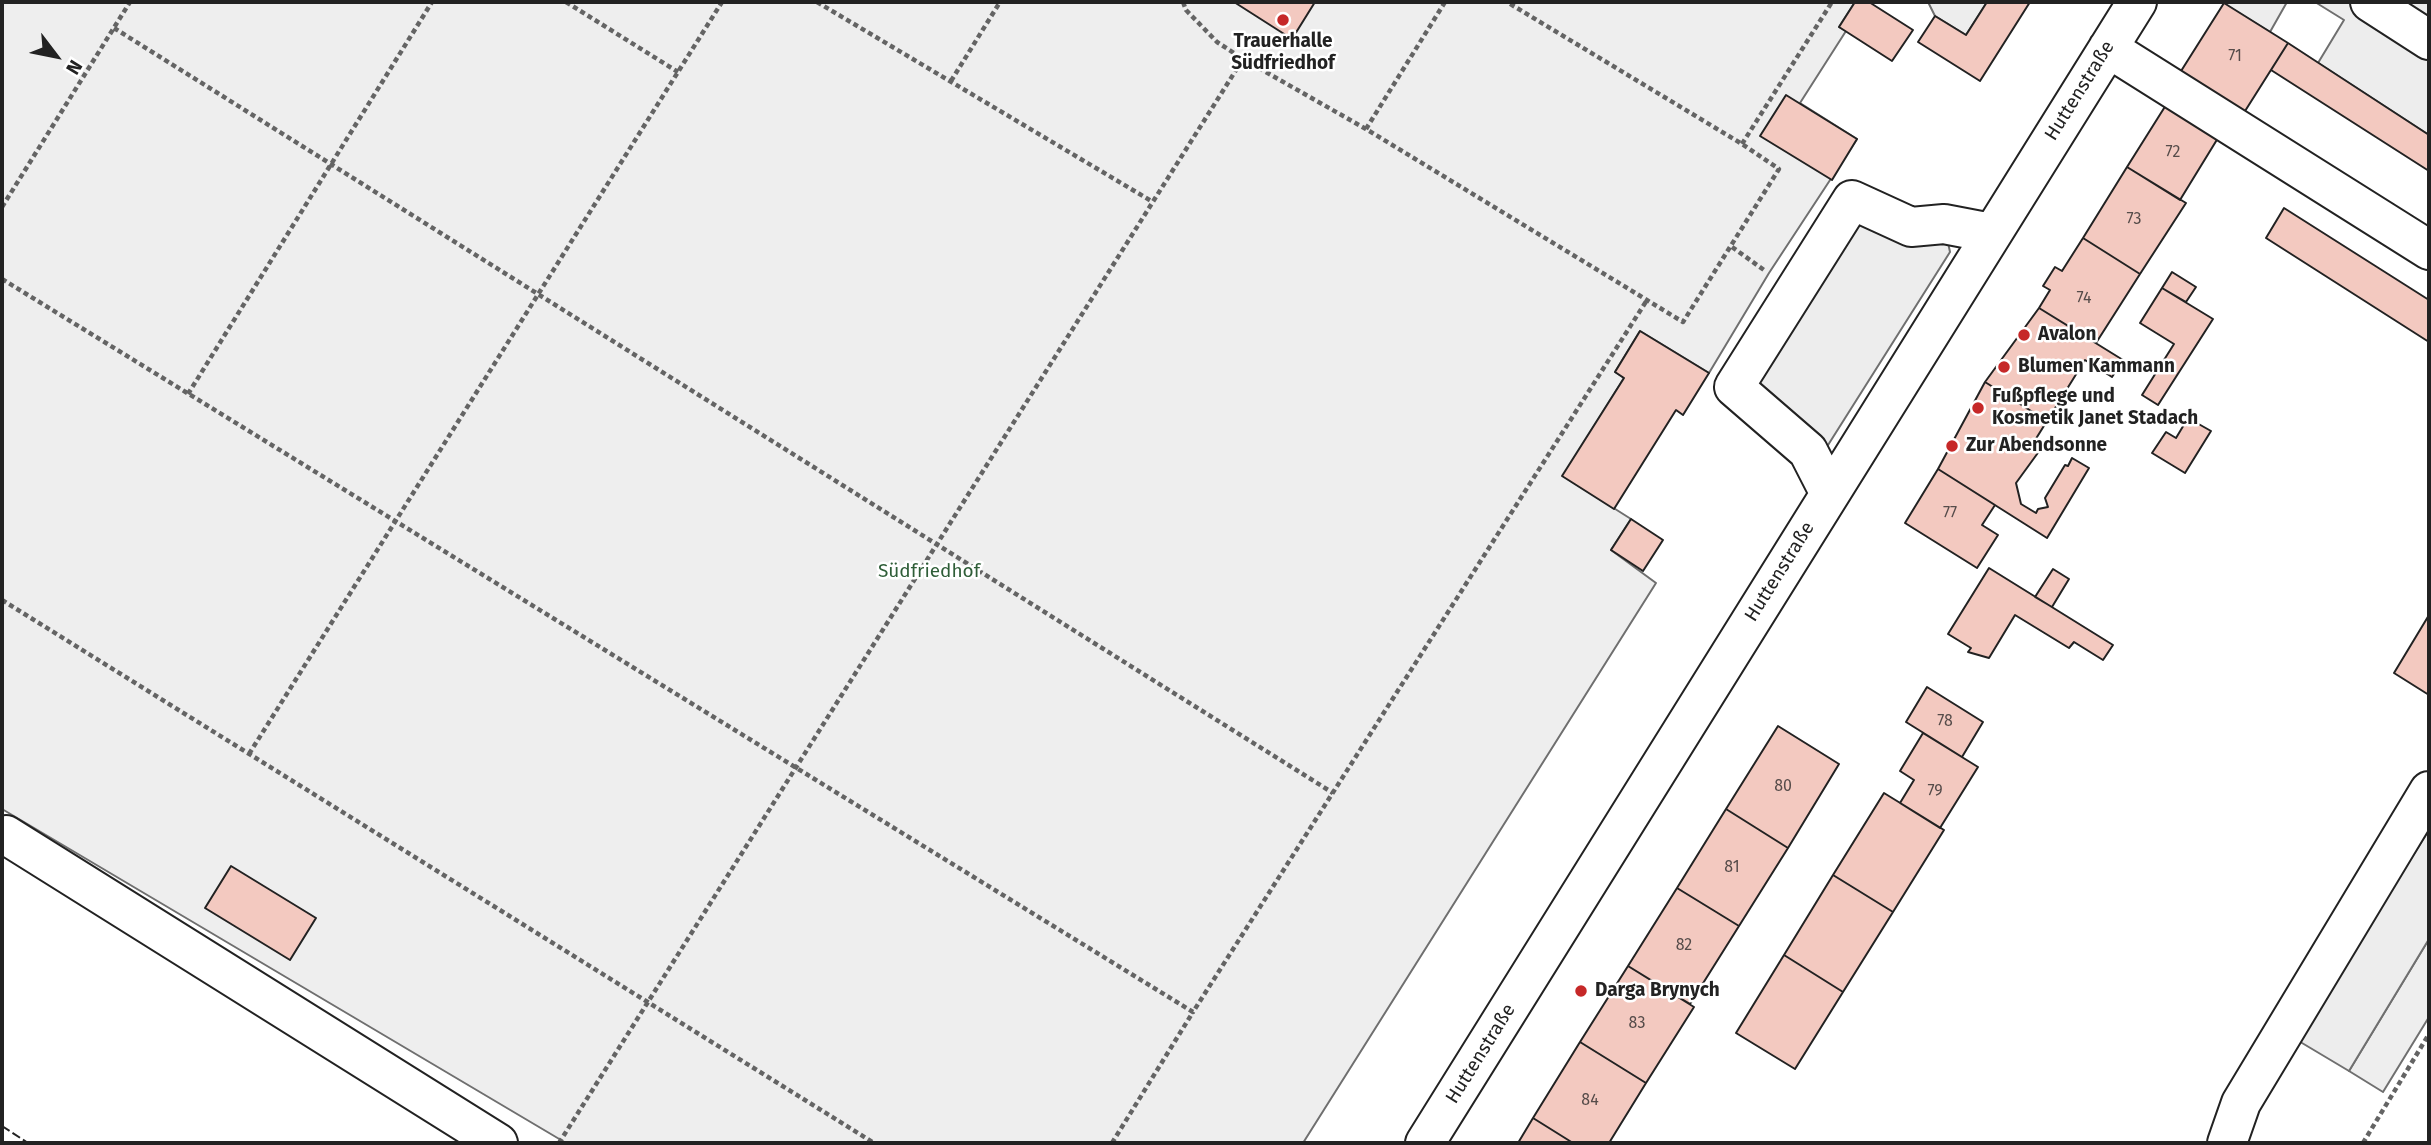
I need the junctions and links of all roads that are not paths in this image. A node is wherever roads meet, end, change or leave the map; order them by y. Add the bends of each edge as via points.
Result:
1 (2137, 2) edge
2 (2370, 2) edge
3 (2429, 40) edge
4 (2108, 48) junction
5 (1991, 233) junction
6 (2429, 250) edge
7 (1829, 492) junction
8 (2429, 791) edge
9 (6, 835) dead end
10 (498, 1143) edge
11 (1425, 1143) edge
12 (2227, 1143) edge

1 - 4 street, Huttenstraße
2 - 3 street
4 - 5 street, Huttenstraße
4 - 6 street
5 - 7 street, Huttenstraße
5 - 7 street via 1944,225 1911,227 1852,200 1794,289 1734,387 1808,451
7 - 11 street, Huttenstraße
8 - 12 street via 2241,1103
9 - 10 street

